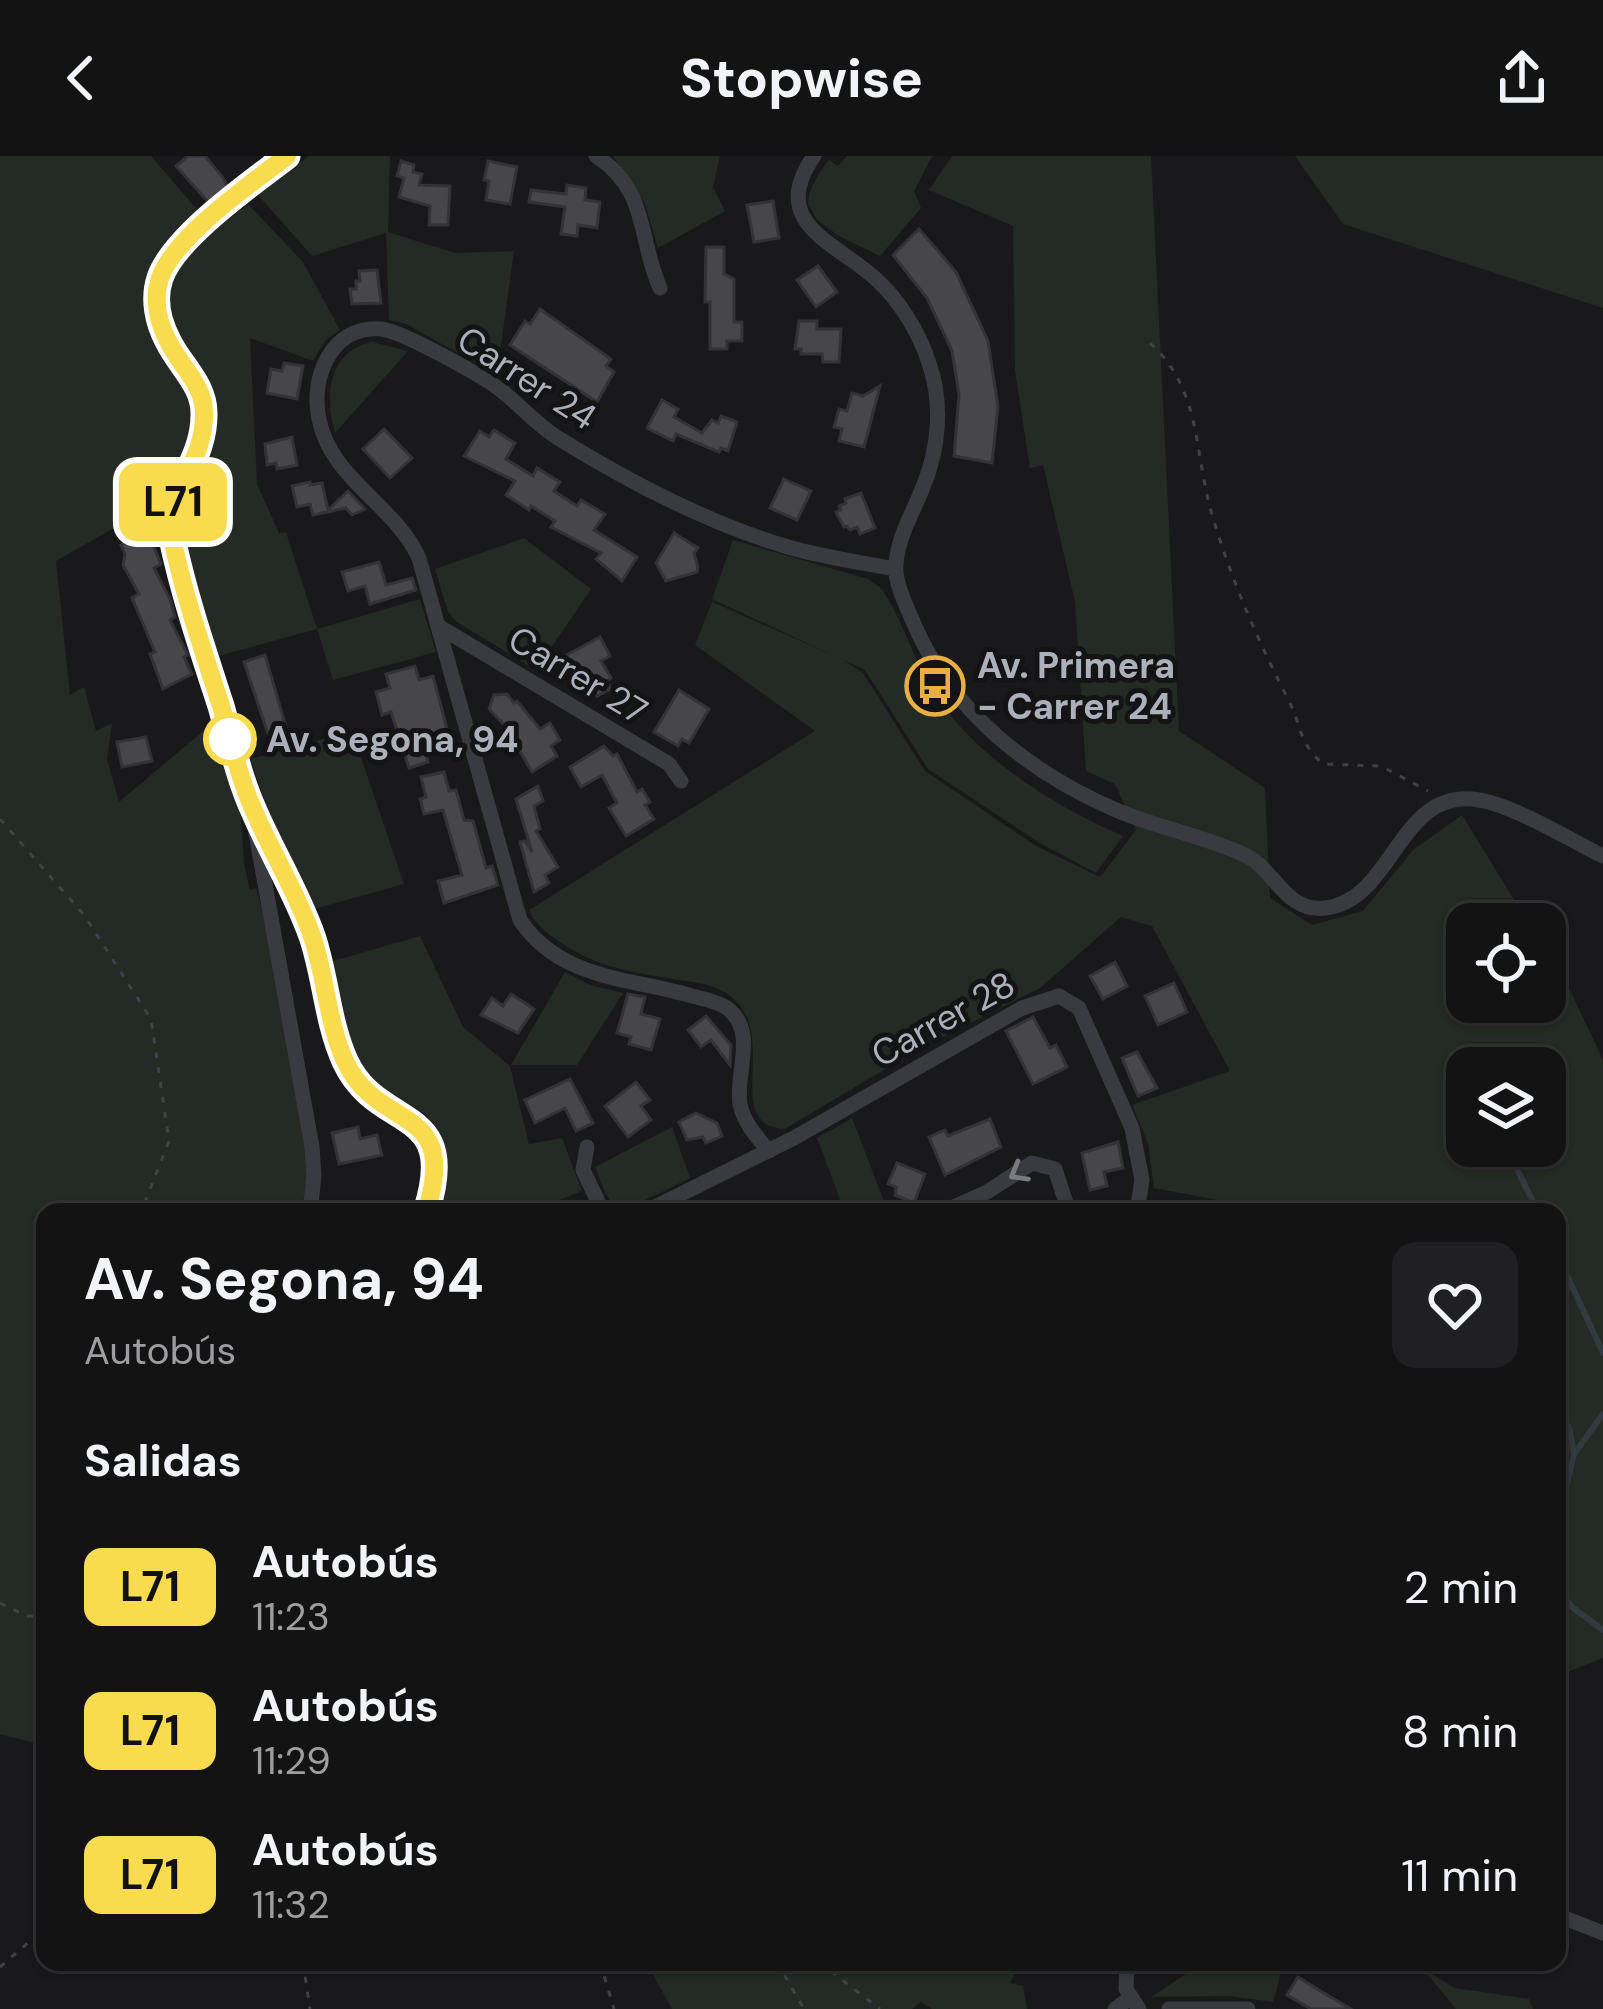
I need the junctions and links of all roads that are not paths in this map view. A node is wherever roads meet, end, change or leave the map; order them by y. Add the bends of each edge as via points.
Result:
1 (286, 156) edge
2 (596, 156) edge
3 (814, 156) edge
4 (660, 288) dead end
5 (895, 569) junction
6 (438, 626) junction
7 (681, 781) dead end
8 (252, 808) junction
9 (1603, 856) edge
10 (587, 1147) dead end
11 (769, 1151) junction
12 (311, 1203) edge
13 (429, 1203) edge
14 (599, 1203) edge
15 (663, 1203) edge
16 (962, 1203) edge
17 (1066, 1203) edge
18 (1139, 1203) edge
19 (1566, 1919) edge
20 (1603, 1933) edge
21 (1125, 1971) edge
22 (1135, 2004) edge
23 (1115, 2009) edge
24 (1169, 2009) edge
25 (1248, 2009) edge

1 - 8 street via 182,245 164,270 157,300 162,328 199,387 205,413 198,451 171,509 172,538
2 - 4 street via 635,200
3 - 5 street via 799,183 802,216 891,295 924,349 936,390 932,458
5 - 6 street, Carrer 24 via 789,547 706,518 555,437 476,376 397,333 369,330 327,356 318,417 335,458 410,541
5 - 9 street via 945,681 1029,762 1118,811 1244,855 1303,906 1329,908 1360,892 1418,818 1444,802 1495,804
6 - 7 street, Carrer 27 via 669,764
6 - 11 street, Carrer 24 via 520,920 544,947 601,977 726,1008 743,1039 742,1110
8 - 12 street via 312,1147
8 - 13 street via 312,938 353,1077 428,1136
10 - 14 street via 583,1170
11 - 15 street, Carrer 28
11 - 18 street, Carrer 28 via 1022,1007 1059,996 1079,1008 1132,1128
17 -> 16 street via 1055,1169 1032,1162
19 - 20 street
21 - 22 street
22 - 23 street
24 - 25 street

